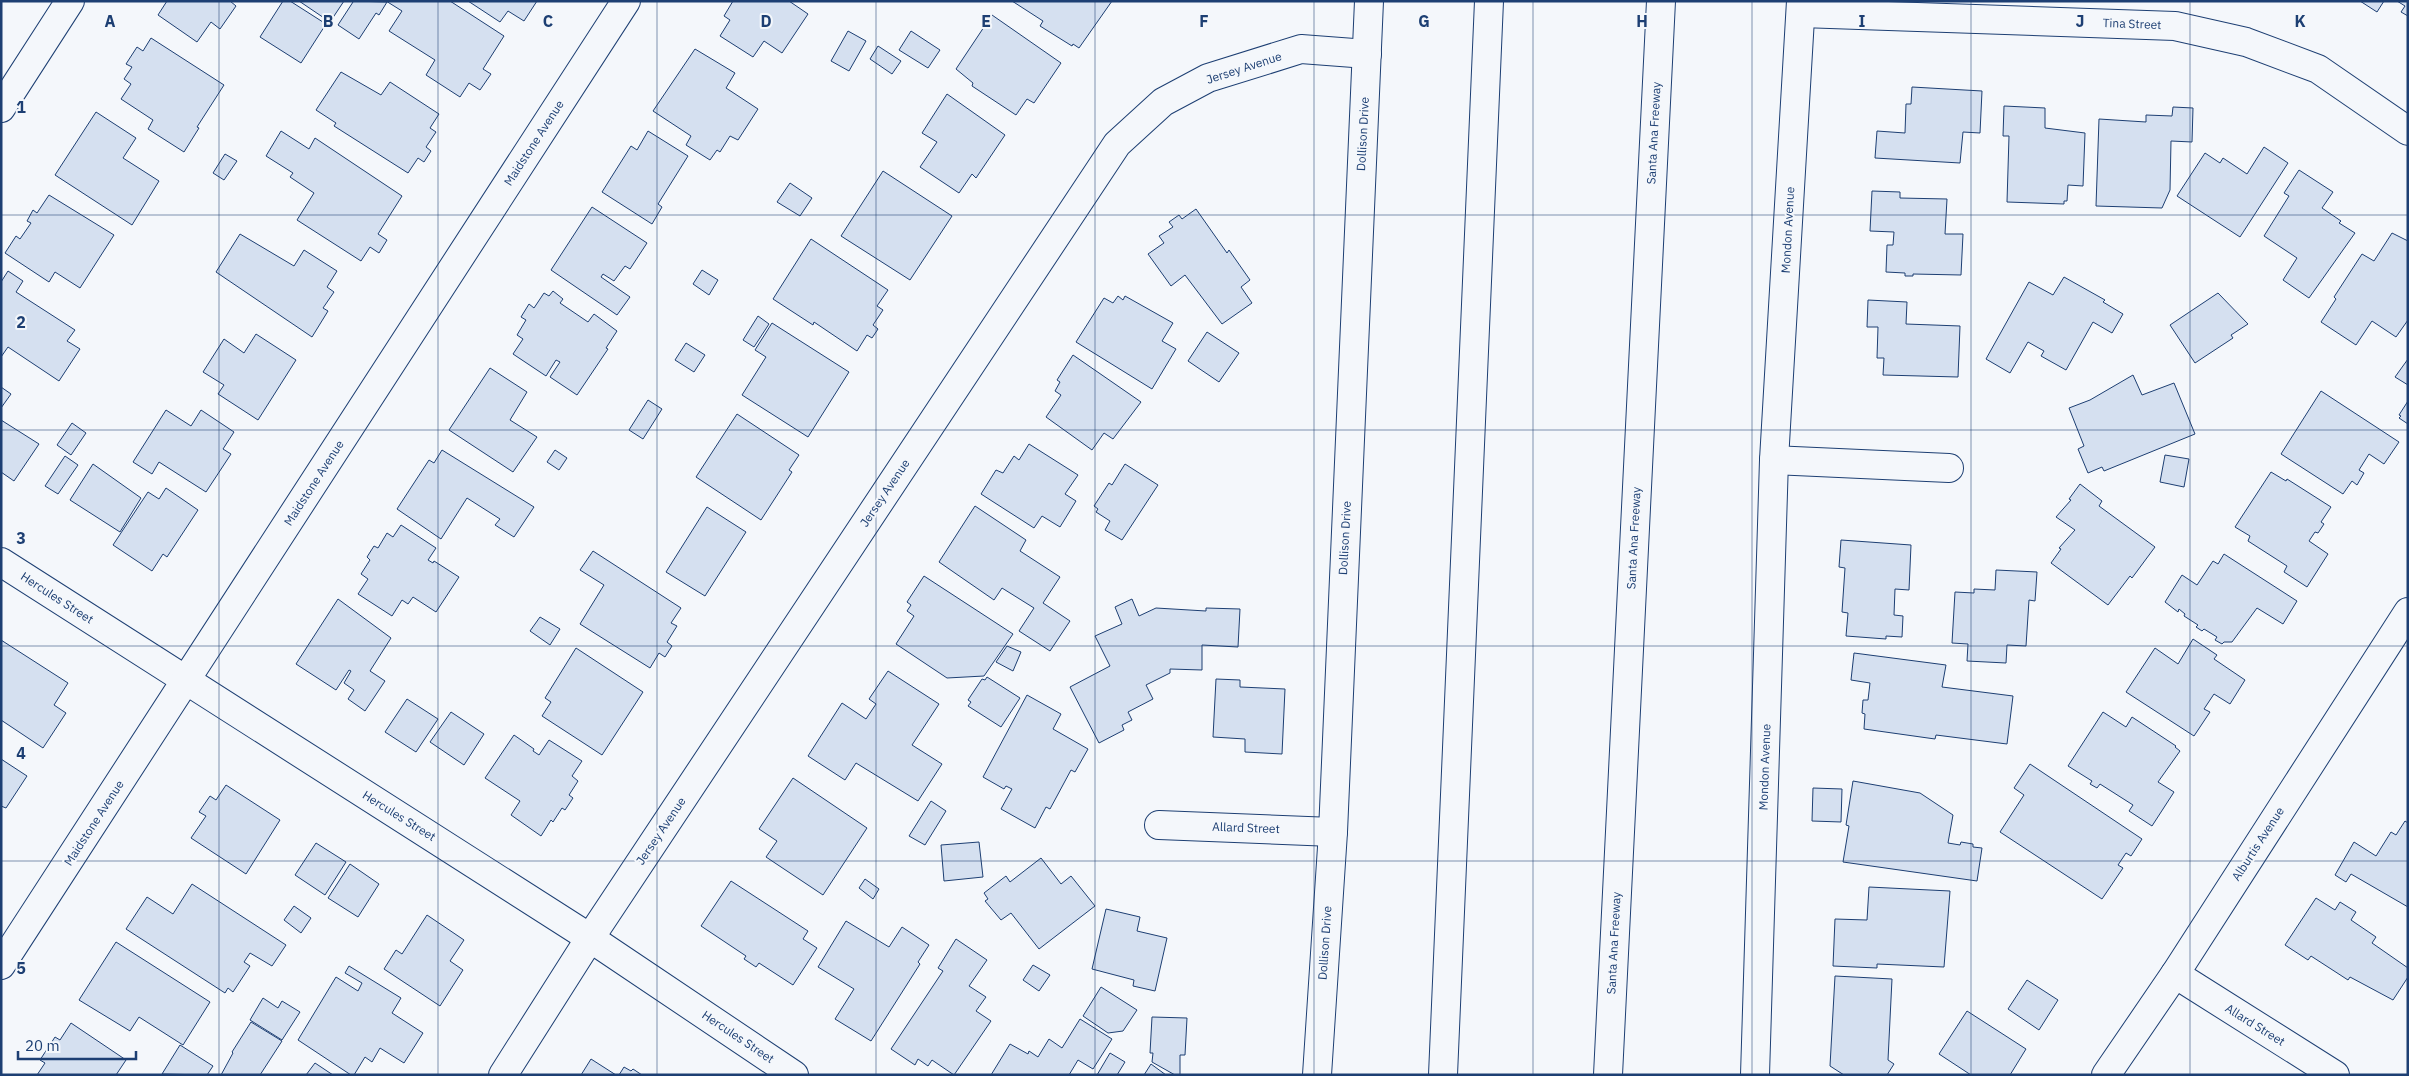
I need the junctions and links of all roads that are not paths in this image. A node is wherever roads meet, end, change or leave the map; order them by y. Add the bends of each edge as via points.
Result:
1 (70, 1) edge
2 (626, 1) edge
3 (1369, 1) edge
4 (1489, 1) edge
5 (1661, 1) edge
6 (1801, 7) edge
7 (1367, 54) junction
8 (1, 108) edge
9 (2408, 131) edge
10 (1774, 460) junction
11 (1949, 468) dead end
12 (1, 562) edge
13 (2408, 612) edge
14 (186, 681) junction
15 (1159, 824) dead end
16 (1332, 832) junction
17 (590, 938) junction
18 (1, 965) edge
19 (2175, 974) junction
20 (503, 1075) edge
21 (794, 1075) edge
22 (1317, 1075) edge
23 (1443, 1075) edge
24 (1608, 1075) edge
25 (1755, 1075) edge
26 (2106, 1075) edge
27 (2334, 1075) edge

1 - 8 main road
2 - 14 main road, Maidstone Avenue
3 - 7 main road, Dollison Drive
4 - 23 main road
5 - 24 main road, Santa Ana Freeway
6 - 9 main road, Tina Street via 2175,26 2246,42 2318,69
6 - 10 main road, Mondon Avenue
7 - 16 main road, Dollison Drive
7 - 17 main road, Jersey Avenue via 1301,50 1208,78 1163,102 1116,144
10 - 11 main road
10 - 25 main road, Mondon Avenue
12 - 14 main road, Hercules Street
13 - 19 main road, Alburtis Avenue
14 - 17 main road, Hercules Street
14 - 18 main road, Maidstone Avenue
15 - 16 main road, Allard Street
16 - 22 main road, Dollison Drive
17 - 20 main road, Jersey Avenue
17 - 21 main road, Hercules Street
19 - 26 main road, Alburtis Avenue
19 - 27 main road, Allard Street

